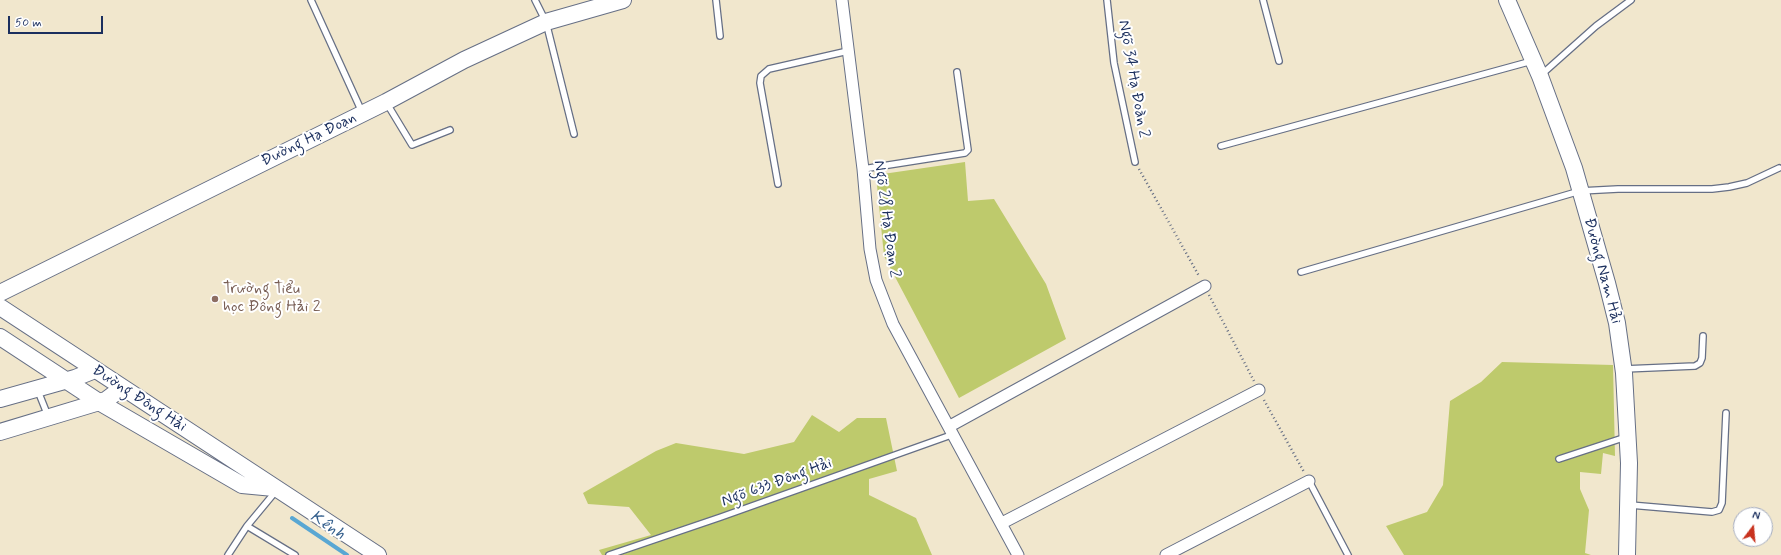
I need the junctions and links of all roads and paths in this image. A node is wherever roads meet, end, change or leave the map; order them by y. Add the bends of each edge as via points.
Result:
1 (311, 0) edge
2 (535, 0) edge
3 (624, 0) edge
4 (716, 0) edge
5 (842, 0) edge
6 (1107, 0) edge
7 (1263, 0) edge
8 (1507, 0) edge
9 (1631, 0) edge
10 (546, 22) junction
11 (720, 36) dead end
12 (848, 51) junction
13 (1533, 60) junction
14 (1279, 61) dead end
15 (957, 72) dead end
16 (1540, 76) junction
17 (386, 102) junction
18 (363, 114) junction
19 (450, 130) dead end
20 (574, 134) dead end
21 (1222, 146) dead end
22 (1135, 162) joint
23 (1779, 168) dead end
24 (863, 169) junction
25 (778, 184) dead end
26 (1580, 191) junction
27 (1301, 272) dead end
28 (1205, 286) junction
29 (0, 293) edge
30 (0, 307) edge
31 (1704, 336) dead end
32 (0, 337) edge
33 (1624, 369) junction
34 (95, 370) junction
35 (66, 380) junction
36 (38, 388) junction
37 (122, 388) junction
38 (1259, 390) junction
39 (0, 399) edge
40 (99, 402) junction
41 (1726, 412) dead end
42 (49, 417) junction
43 (952, 430) junction
44 (0, 432) edge
45 (1628, 436) junction
46 (1558, 459) dead end
47 (1309, 481) junction
48 (278, 489) junction
49 (1629, 505) junction
50 (1002, 523) junction
51 (247, 526) junction
52 (228, 555) edge
53 (295, 555) edge
54 (378, 555) edge
55 (609, 555) edge
56 (1018, 555) edge
57 (1166, 555) edge
58 (1348, 555) edge
59 (1627, 555) edge

1 - 18 lane
2 - 10 lane
3 - 10 main road, Đường Hạ Đoạn
4 - 11 lane
5 - 12 street, Ngõ 28 Hạ Đoạn 2
6 - 22 lane, Ngõ 34 Hạ Đoàn 2 via 1114,64
7 - 14 lane
8 - 13 main road, Đường Nam Hải
9 - 16 lane via 1596,26
10 - 17 main road, Đường Hạ Đoạn via 464,60
10 - 20 lane
12 - 24 street, Ngõ 28 Hạ Đoạn 2
12 - 25 lane via 769,69 761,76 760,83
13 - 16 main road, Đường Nam Hải
13 - 21 lane
15 - 24 lane via 968,150 965,153
16 - 26 main road, Đường Nam Hải
17 - 18 main road, Đường Hạ Đoạn
17 - 19 lane via 412,144
18 - 29 main road, Đường Hạ Đoạn
22 - 28 path
23 - 26 lane via 1747,183 1729,188
24 - 43 street, Ngõ 28 Hạ Đoạn 2 via 870,249 876,280 893,324
26 - 27 lane
26 - 33 main road, Đường Nam Hải via 1617,323
28 - 38 path
28 - 43 street
30 - 34 main road, Đường Đông Hải
31 - 33 lane via 1702,358 1695,366
32 - 35 main road, Đường Đông Hải
33 - 45 main road, Đường Nam Hải
34 - 35 main road
34 - 37 main road, Đường Đông Hải
35 - 36 main road
35 - 40 main road, Đường Đông Hải
36 - 39 main road
36 - 42 lane
37 - 40 main road
37 - 48 main road, Đường Đông Hải
38 - 47 path
38 - 50 street
40 - 42 main road
40 - 48 main road, Đường Đông Hải via 242,485
41 - 49 lane via 1722,503 1719,510 1712,512
42 - 44 main road
43 - 50 street, Ngõ 28 Hạ Đoạn 2
43 - 55 lane, Ngõ 633 Đông Hải via 721,518
45 - 46 lane
45 - 49 main road, Đường Nam Hải
47 - 57 street
47 - 58 lane
48 - 51 lane
48 - 54 main road, Đường Đông Hải
49 - 59 main road, Đường Nam Hải
50 - 56 street, Ngõ 28 Hạ Đoạn 2
51 - 52 lane
51 - 53 lane

